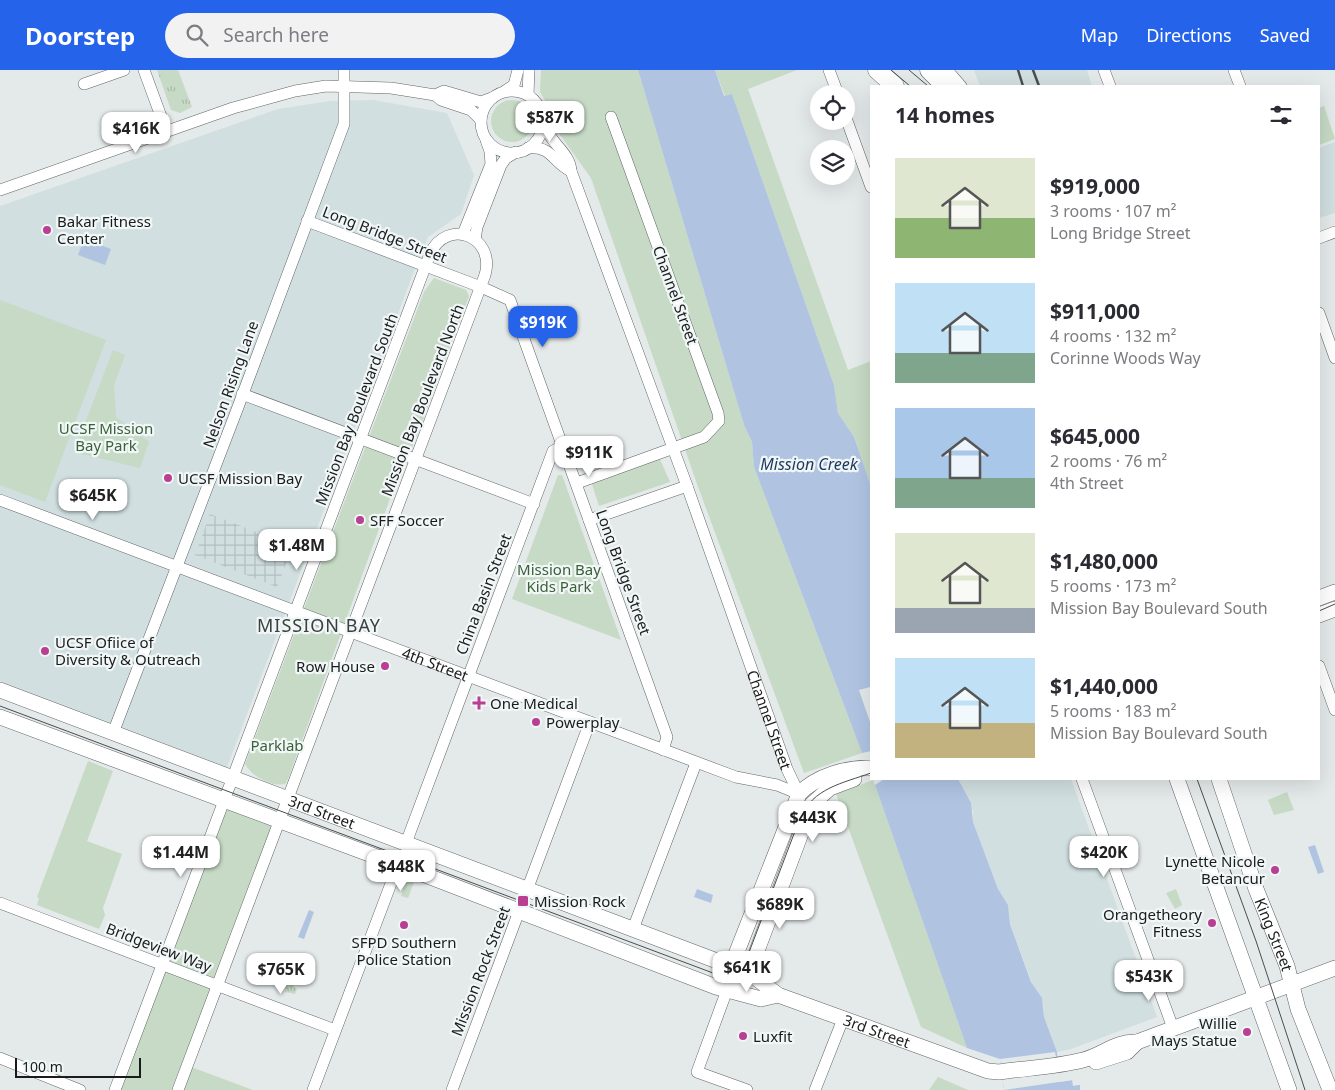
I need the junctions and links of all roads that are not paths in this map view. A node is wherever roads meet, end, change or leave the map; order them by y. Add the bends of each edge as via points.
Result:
1 (124, 70) edge
2 (144, 70) edge
3 (344, 70) edge
4 (518, 70) edge
5 (529, 70) edge
6 (829, 70) edge
7 (877, 70) edge
8 (929, 70) edge
9 (947, 70) edge
10 (1104, 70) edge
11 (1234, 70) edge
12 (84, 84) dead end
13 (835, 85) edge
14 (894, 85) edge
15 (944, 85) edge
16 (960, 85) edge
17 (1110, 85) edge
18 (1240, 85) edge
19 (345, 86) junction
20 (506, 91) junction
21 (435, 95) junction
22 (528, 95) junction
23 (492, 98) junction
24 (611, 117) dead end
25 (481, 120) junction
26 (542, 121) junction
27 (166, 130) junction
28 (850, 130) edge
29 (486, 138) junction
30 (522, 150) junction
31 (571, 171) junction
32 (870, 184) edge
33 (0, 190) edge
34 (307, 221) junction
35 (1335, 232) edge
36 (463, 234) junction
37 (1320, 238) edge
38 (475, 240) junction
39 (426, 265) junction
40 (481, 287) junction
41 (1320, 316) edge
42 (1335, 358) edge
43 (242, 394) junction
44 (361, 439) junction
45 (563, 446) junction
46 (673, 448) junction
47 (415, 459) junction
48 (577, 483) junction
49 (687, 486) junction
50 (0, 500) edge
51 (534, 504) junction
52 (589, 520) junction
53 (177, 566) junction
54 (1335, 592) edge
55 (1320, 598) edge
56 (1335, 609) edge
57 (295, 611) junction
58 (1320, 615) edge
59 (350, 632) junction
60 (1320, 669) edge
61 (468, 676) junction
62 (0, 690) edge
63 (1335, 710) edge
64 (0, 717) edge
65 (590, 722) junction
66 (113, 733) junction
67 (663, 750) junction
68 (696, 762) junction
69 (870, 769) edge
70 (870, 769) edge
71 (232, 778) junction
72 (1082, 780) edge
73 (1177, 780) edge
74 (1219, 780) edge
75 (799, 794) junction
76 (287, 799) junction
77 (224, 801) junction
78 (812, 804) junction
79 (279, 821) junction
80 (406, 843) junction
81 (398, 865) junction
82 (527, 889) junction
83 (0, 904) edge
84 (518, 912) junction
85 (633, 929) junction
86 (162, 965) junction
87 (730, 966) junction
88 (1335, 968) edge
89 (746, 974) junction
90 (1292, 984) junction
91 (217, 985) junction
92 (727, 990) junction
93 (778, 995) junction
94 (1254, 997) junction
95 (842, 1019) junction
96 (1172, 1028) junction
97 (335, 1030) junction
98 (1136, 1042) junction
99 (0, 1058) edge
100 (1055, 1064) junction
101 (80, 1090) edge
102 (115, 1090) edge
103 (178, 1090) edge
104 (313, 1090) edge
105 (452, 1090) edge
106 (746, 1090) edge
107 (815, 1090) edge
108 (1289, 1090) edge
109 (1330, 1090) edge

1 - 12 street
2 - 27 street
3 - 19 street, Nelson Rising Lane
4 - 20 street via 514,85
5 - 22 street
6 - 13 street
7 - 14 highway
8 - 15 highway
9 - 16 street
10 - 17 street
11 - 18 street
19 - 21 street via 391,88
19 - 27 street via 267,98
19 - 34 street, Nelson Rising Lane via 344,124
20 - 22 street
20 - 23 street
21 - 23 street via 444,91 481,102
21 - 25 street via 471,110
22 - 26 street via 540,109
23 - 25 street via 484,108
24 - 46 street, Channel Street via 718,413 717,426 704,437
25 - 29 street
26 - 30 street via 537,139
26 - 31 street, Channel Street via 546,134 570,162
27 - 33 street
28 - 32 street
29 - 30 street via 501,151
29 - 36 street via 491,164
30 - 31 street, Channel Street via 547,150
30 - 38 street via 506,158 501,165
31 - 46 street, Channel Street
34 - 39 street, Long Bridge Street
34 - 43 street, Nelson Rising Lane
35 - 37 street
36 - 38 street
36 - 39 street, Mission Bay Boulevard South via 448,236 437,243
38 - 40 street, Mission Bay Boulevard North via 482,246 487,260 488,268
39 - 40 street, Long Bridge Street
39 - 44 street, Mission Bay Boulevard South
40 - 45 street, Long Bridge Street via 504,296 514,306
40 - 47 street, Mission Bay Boulevard North
41 - 42 street
43 - 44 street
43 - 53 street, Nelson Rising Lane
44 - 47 street
44 - 57 street, Mission Bay Boulevard South
45 - 48 street, Long Bridge Street
45 - 51 street, China Basin Street via 553,451
46 - 48 street
46 - 49 street, Channel Street
47 - 51 street
47 - 59 street, Mission Bay Boulevard North
48 - 52 street, Long Bridge Street
49 - 52 street
49 - 75 street, Channel Street via 787,769
50 - 53 street, 4th Street
51 - 61 street, China Basin Street
52 - 67 street, Long Bridge Street via 667,737
53 - 57 street, 4th Street
53 - 66 street, Nelson Rising Lane
54 - 55 main road
56 - 58 main road
57 - 59 street, 4th Street
57 - 71 street, Mission Bay Boulevard South
59 - 61 street, 4th Street
59 - 76 street, Mission Bay Boulevard North
60 - 63 street
61 - 65 street, 4th Street
61 - 80 street, China Basin Street
62 - 66 main road, 3rd Street
64 - 77 main road, 3rd Street
65 - 67 street, 4th Street
65 - 82 street, Mission Rock Street
66 - 71 main road, 3rd Street
67 - 68 street, 4th Street
68 - 75 street, 4th Street
68 - 85 street
69 - 75 main road via 856,767 809,783
70 - 78 main road via 830,788
71 - 76 main road, 3rd Street
71 - 77 street, Mission Bay Boulevard South
72 - 96 street
73 - 94 main road
74 - 90 main road, King Street
75 - 78 main road
75 - 87 main road
76 - 79 street, Mission Bay Boulevard North
76 - 80 main road, 3rd Street
77 - 79 main road, 3rd Street
77 - 86 street, Mission Bay Boulevard South
78 - 89 main road
79 - 81 main road, 3rd Street
79 - 91 street, Mission Bay Boulevard North
80 - 82 main road, 3rd Street
81 - 84 main road, 3rd Street
81 - 97 street
82 - 84 street, Mission Rock Street
82 - 85 main road, 3rd Street
83 - 86 street, Bridgeview Way
84 - 92 main road, 3rd Street
84 - 105 street, Mission Rock Street
85 - 87 main road, 3rd Street
86 - 91 street, Bridgeview Way
86 - 102 street, Mission Bay Boulevard South
87 - 89 main road, 3rd Street
87 - 92 main road
88 - 90 main road, 3rd Street
89 - 92 main road
89 - 93 main road, 3rd Street
90 - 94 main road, 3rd Street
90 - 109 main road, King Street via 1298,1009
91 - 97 street, Bridgeview Way
91 - 103 street, Mission Bay Boulevard North
92 - 93 main road, 3rd Street via 760,999
92 - 106 street via 697,1072
93 - 95 main road, 3rd Street
94 - 96 main road, 3rd Street
94 - 108 main road
95 - 100 main road, 3rd Street via 976,1067 990,1078 999,1071
95 - 107 street
96 - 98 main road, 3rd Street
97 - 104 street
98 - 100 main road, 3rd Street via 1125,1041 1105,1048 1097,1046
98 - 100 main road, 3rd Street via 1128,1052 1078,1069
99 - 101 street

